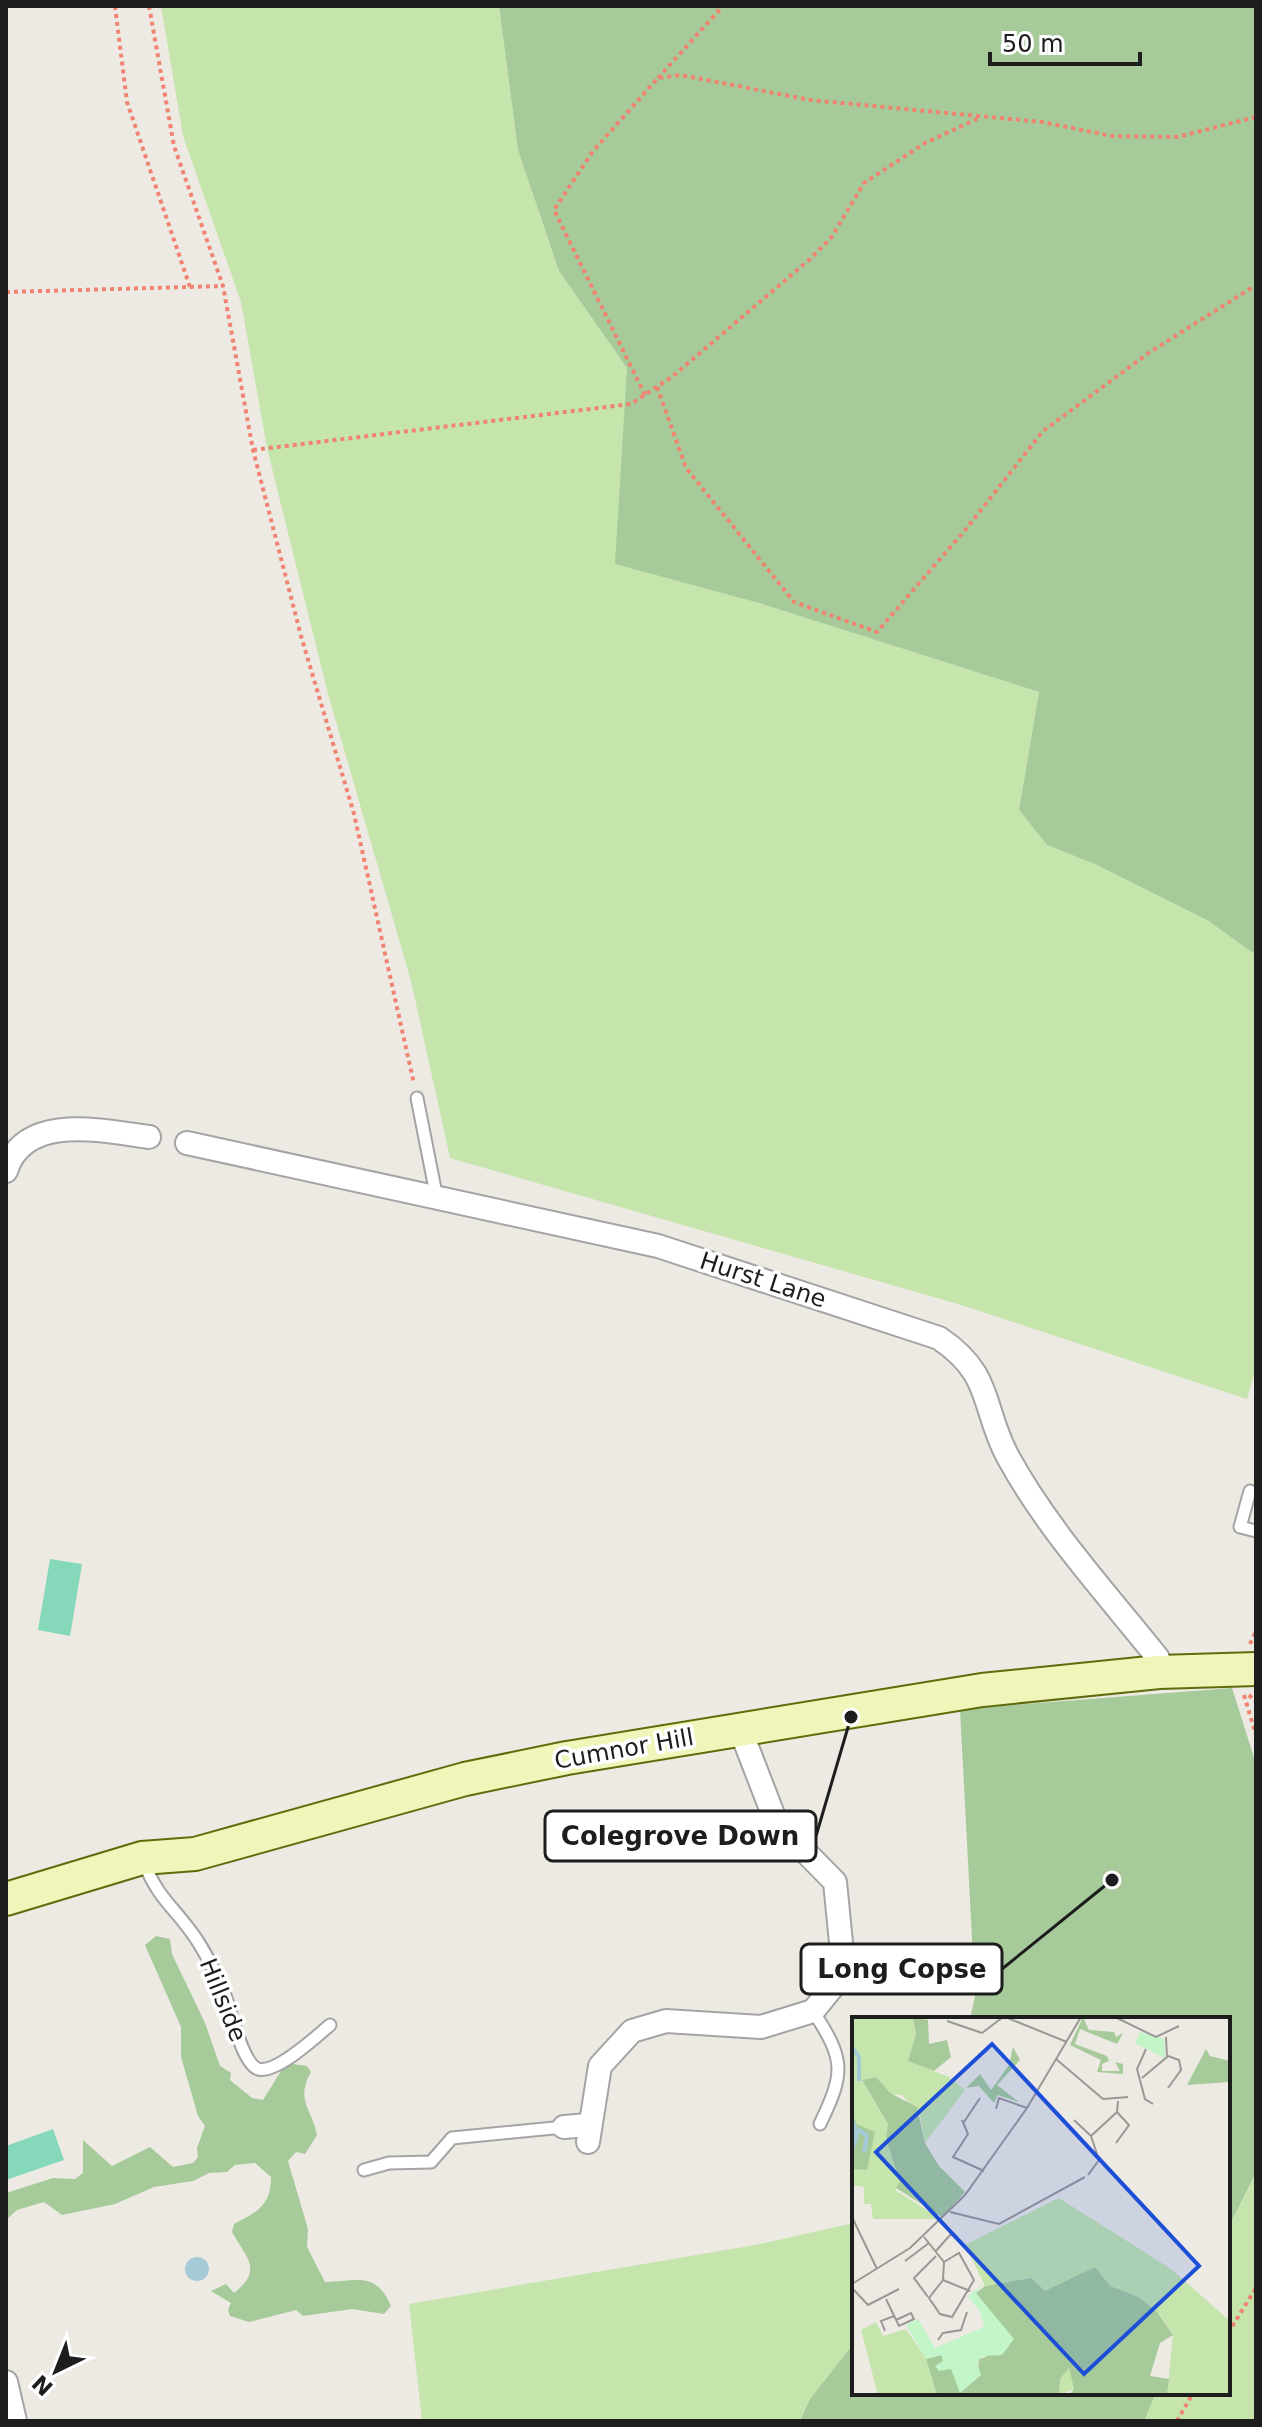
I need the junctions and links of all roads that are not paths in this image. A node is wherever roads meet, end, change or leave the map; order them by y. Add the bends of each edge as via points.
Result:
1 (417, 1098) road end
2 (149, 1137) dead end
3 (187, 1143) dead end
4 (6, 1171) edge
5 (437, 1200) junction
6 (1250, 1491) dead end
7 (1256, 1531) edge
8 (1248, 1669) edge
9 (1159, 1672) junction
10 (740, 1729) junction
11 (142, 1858) junction
12 (6, 1899) edge
13 (813, 2011) junction
14 (330, 2025) dead end
15 (820, 2124) dead end
16 (564, 2127) joint
17 (364, 2170) dead end
18 (6, 2382) edge
19 (15, 2421) edge

1 - 5 lane
2 - 4 street via 81,1128 50,1131 23,1145
3 - 5 street, Hurst Lane
5 - 9 street, Hurst Lane via 658,1246 939,1338 960,1352 981,1380 1007,1455 1058,1533 1158,1658
6 - 7 lane via 1240,1527
8 - 9 street, Cumnor Hill
9 - 10 street, Cumnor Hill via 982,1690
10 - 11 street, Cumnor Hill via 465,1779 195,1854
10 - 13 street via 776,1822 835,1882 844,1973
11 - 12 street, Cumnor Hill
11 - 14 lane, Hillside via 167,1908 192,1932 210,1962 246,2058 255,2068 279,2065
13 - 15 lane via 838,2057 838,2087
13 - 16 street via 761,2027 666,2021 632,2031 600,2066 588,2133
16 - 17 lane via 452,2138 431,2162
18 - 19 street

